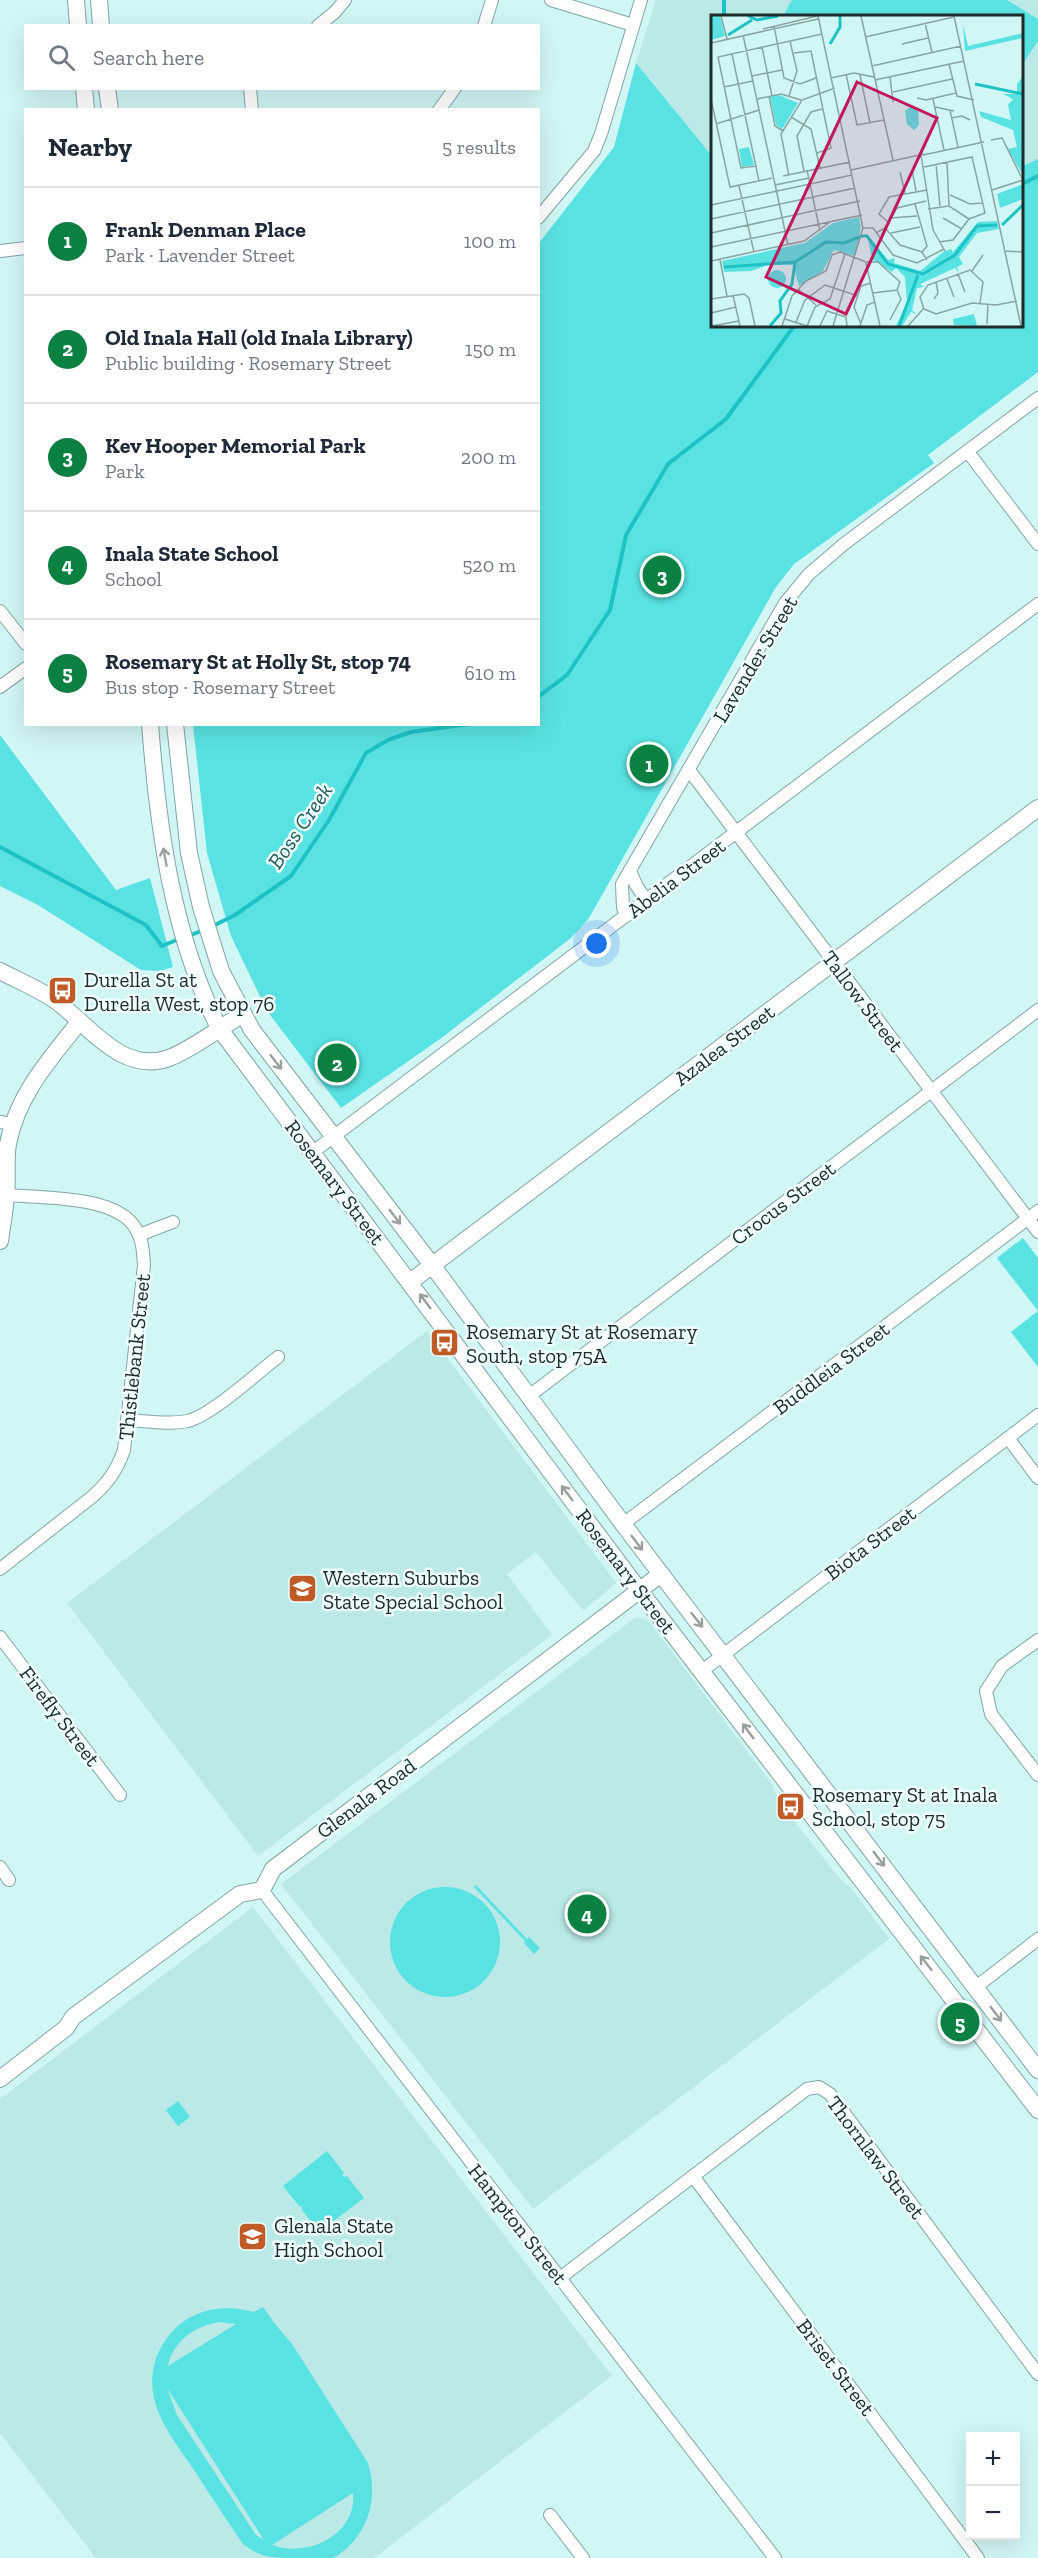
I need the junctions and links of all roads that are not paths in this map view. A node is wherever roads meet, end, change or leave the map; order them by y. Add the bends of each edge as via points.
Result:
1 (76, 0) edge
2 (99, 0) edge
3 (345, 0) edge
4 (492, 0) edge
5 (551, 0) edge
6 (641, 0) edge
7 (78, 24) edge
8 (101, 24) edge
9 (320, 24) edge
10 (485, 24) edge
11 (633, 25) junction
12 (84, 90) edge
13 (107, 90) edge
14 (250, 90) edge
15 (454, 90) edge
16 (87, 108) edge
17 (110, 108) edge
18 (252, 108) edge
19 (440, 108) edge
20 (540, 216) edge
21 (24, 248) edge
22 (0, 251) edge
23 (1038, 398) edge
24 (968, 452) junction
25 (1038, 544) edge
26 (1038, 604) edge
27 (0, 611) edge
28 (24, 641) edge
29 (24, 669) edge
30 (0, 687) edge
31 (150, 726) edge
32 (175, 726) edge
33 (688, 770) junction
34 (1038, 808) edge
35 (736, 833) junction
36 (630, 870) junction
37 (646, 900) junction
38 (626, 916) junction
39 (834, 963) junction
40 (0, 971) edge
41 (1038, 1010) edge
42 (243, 1014) junction
43 (80, 1021) junction
44 (219, 1028) junction
45 (931, 1091) junction
46 (6, 1123) edge
47 (334, 1136) junction
48 (313, 1152) junction
49 (6, 1195) junction
50 (1033, 1215) edge
51 (173, 1222) dead end
52 (1038, 1232) edge
53 (139, 1235) junction
54 (0, 1241) edge
55 (432, 1265) junction
56 (410, 1282) junction
57 (278, 1357) dead end
58 (529, 1396) junction
59 (1038, 1415) edge
60 (127, 1420) junction
61 (1008, 1438) junction
62 (1038, 1478) edge
63 (623, 1524) junction
64 (0, 1569) edge
65 (661, 1574) junction
66 (639, 1590) junction
67 (0, 1637) edge
68 (1038, 1640) edge
69 (723, 1654) junction
70 (702, 1671) junction
71 (1038, 1775) edge
72 (120, 1795) dead end
73 (0, 1867) edge
74 (9, 1880) dead end
75 (262, 1890) junction
76 (1038, 1939) edge
77 (976, 1987) junction
78 (73, 2018) junction
79 (0, 2067) edge
80 (1038, 2070) edge
81 (0, 2079) edge
82 (1038, 2110) edge
83 (693, 2176) junction
84 (560, 2278) junction
85 (1038, 2374) edge
86 (550, 2515) dead end
87 (583, 2558) edge
88 (775, 2558) edge
89 (978, 2558) edge

1 - 7 main road
2 - 8 main road
3 - 9 street
4 - 10 street
5 - 11 street
6 - 11 street
11 - 20 street via 594,151
12 - 16 main road
13 - 17 main road
14 - 18 street
15 - 19 street
21 - 22 street
23 - 24 street, Lavender Street
24 - 25 street
24 - 33 street, Lavender Street via 809,574 785,603
26 - 35 street, Abelia Street
27 - 28 street
29 - 30 street
44 -> 31 main road, Rosemary Street via 188,948 168,874
32 - 42 main road, Rosemary Street via 189,853 201,907 221,970
33 - 35 street, Tallow Street
33 - 36 street, Lavender Street
34 - 39 main road, Azalea Street
35 - 37 street, Abelia Street
35 - 39 street, Tallow Street
36 - 37 street
36 - 38 street, Lavender Street via 622,884
37 - 38 street, Abelia Street
38 - 47 street, Abelia Street
39 - 45 street, Tallow Street
39 - 55 main road, Azalea Street
40 - 43 main road via 56,1001
41 - 45 street, Crocus Street
42 - 44 main road
42 -> 47 main road, Rosemary Street
43 - 44 main road via 113,1049 132,1059 152,1062 170,1058
43 - 46 main road
44 - 48 main road, Rosemary Street
45 - 50 street, Tallow Street
45 - 58 street, Crocus Street
46 - 49 main road
47 - 48 street, Abelia Street
47 -> 55 main road, Rosemary Street
48 - 56 main road, Rosemary Street
49 - 53 street via 104,1205 121,1214
49 - 54 main road
50 - 52 street, Tallow Street
50 - 63 street, Buddleia Street
51 - 53 street
53 - 60 street, Thistlebank Street via 144,1265
55 - 56 main road, Azalea Street
55 - 58 main road, Rosemary Street
66 -> 56 main road, Rosemary Street
57 - 60 street via 205,1413 190,1420
58 - 63 main road, Rosemary Street
59 - 61 street, Biota Street
60 - 64 street, Thistlebank Street via 117,1470 105,1485
61 - 62 street
61 - 69 street, Biota Street
63 -> 65 main road, Rosemary Street
65 - 66 main road, Glenala Road
65 -> 69 main road, Rosemary Street
66 - 70 main road, Rosemary Street
66 - 75 main road, Glenala Road via 273,1869
67 - 72 street, Firefly Street
68 - 71 street via 1002,1666 986,1691 991,1714
69 - 70 street, Biota Street
69 -> 77 main road, Rosemary Street
82 -> 70 main road, Rosemary Street
73 - 74 street
75 - 78 main road via 240,1894
75 - 84 street, Hampton Street
76 - 77 street
77 -> 80 main road, Rosemary Street
78 - 79 main road via 60,2019
78 - 81 main road via 66,2028
83 - 84 street, Thornlaw Street
83 - 85 street, Thornlaw Street via 807,2089 819,2087 830,2094
83 - 89 street, Briset Street
84 - 88 street, Hampton Street
86 - 87 street

